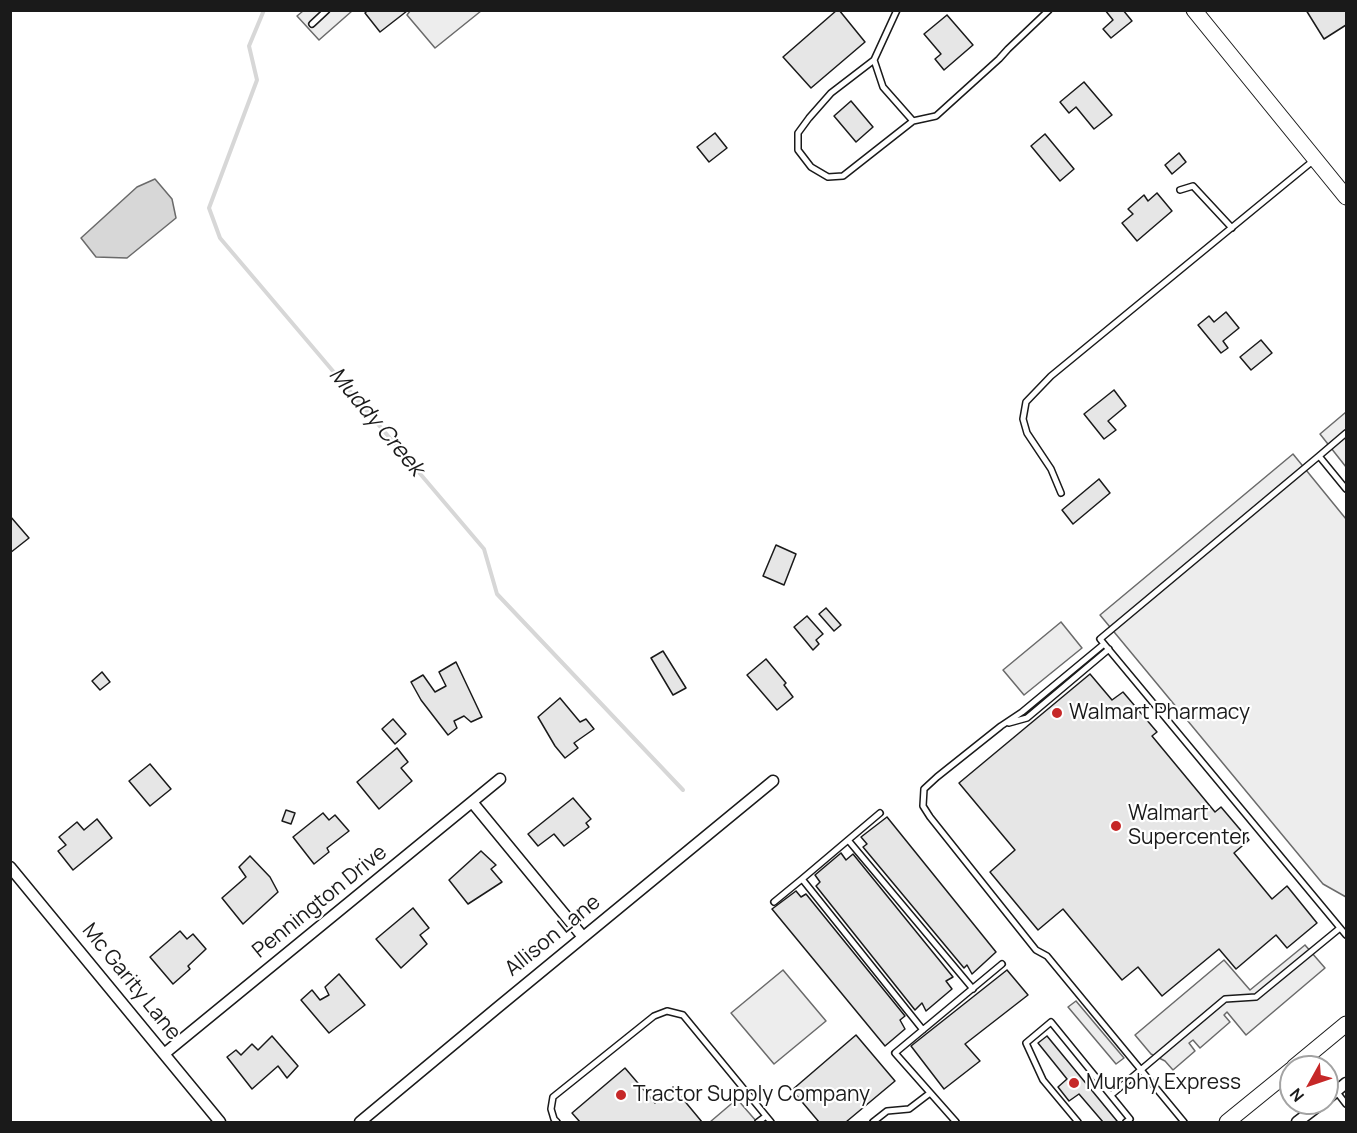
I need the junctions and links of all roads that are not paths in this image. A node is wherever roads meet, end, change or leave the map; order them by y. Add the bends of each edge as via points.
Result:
1 (327, 10) edge
2 (897, 10) edge
3 (1048, 10) edge
4 (1194, 10) edge
5 (312, 24) dead end
6 (874, 60) junction
7 (913, 121) junction
8 (1316, 159) junction
9 (1180, 190) dead end
10 (1347, 197) edge
11 (1232, 228) junction
12 (1344, 435) edge
13 (1347, 442) edge
14 (1319, 456) junction
15 (1347, 489) edge
16 (1061, 493) dead end
17 (1104, 644) junction
18 (1109, 649) junction
19 (1001, 726) junction
20 (500, 779) dead end
21 (773, 781) dead end
22 (472, 802) junction
23 (880, 813) dead end
24 (848, 840) junction
25 (10, 867) edge
26 (802, 879) junction
27 (774, 902) dead end
28 (1340, 928) junction
29 (1347, 935) edge
30 (583, 937) junction
31 (1002, 964) dead end
32 (973, 989) junction
33 (1347, 1024) edge
34 (923, 1030) junction
35 (164, 1054) junction
36 (1309, 1055) edge
37 (1141, 1071) junction
38 (1279, 1079) edge
39 (930, 1093) junction
40 (1111, 1095) junction
41 (766, 1116) junction
42 (220, 1122) edge
43 (360, 1122) edge
44 (557, 1122) edge
45 (758, 1122) edge
46 (771, 1122) edge
47 (873, 1122) edge
48 (956, 1122) edge
49 (1078, 1122) edge
50 (1126, 1122) edge
51 (1184, 1122) edge
52 (1227, 1122) edge

1 - 5 lane
2 - 6 lane
3 - 7 lane via 936,116
4 - 8 main road
6 - 7 lane via 883,87
6 - 7 lane via 831,93 809,118 798,133 798,150 811,167 828,177 843,176
8 - 10 main road
8 - 11 lane
9 - 11 lane via 1193,186
11 - 16 lane via 1051,376 1026,402 1023,419 1028,433
12 - 13 lane
12 - 14 lane
14 - 15 lane
14 - 17 lane via 1100,639
17 - 18 lane
17 - 19 lane
18 - 19 lane via 1027,718
18 - 28 lane
19 - 37 lane via 924,789 923,806 1036,950 1047,956
20 - 22 street, Pennington Drive
21 - 30 street, Allison Lane
22 - 30 street
22 - 35 street, Pennington Drive
23 - 24 lane
24 - 26 lane
24 - 32 lane
25 - 35 street, Mc Garity Lane
26 - 27 lane
26 - 34 lane
28 - 29 lane
28 - 37 lane via 1256,997 1225,999
30 - 43 street, Allison Lane
31 - 32 lane
32 - 34 lane
33 - 36 main road
34 - 39 lane via 896,1053
35 - 42 street, Mc Garity Lane
37 - 40 lane
37 - 51 lane
38 - 52 main road
39 - 47 lane via 909,1110 887,1111
39 - 48 lane
40 - 49 lane via 1051,1022 1026,1043 1043,1080
40 - 50 lane via 1130,1119
41 - 44 lane via 683,1015 667,1011 654,1016 553,1097 551,1109
41 - 45 lane
41 - 46 lane

